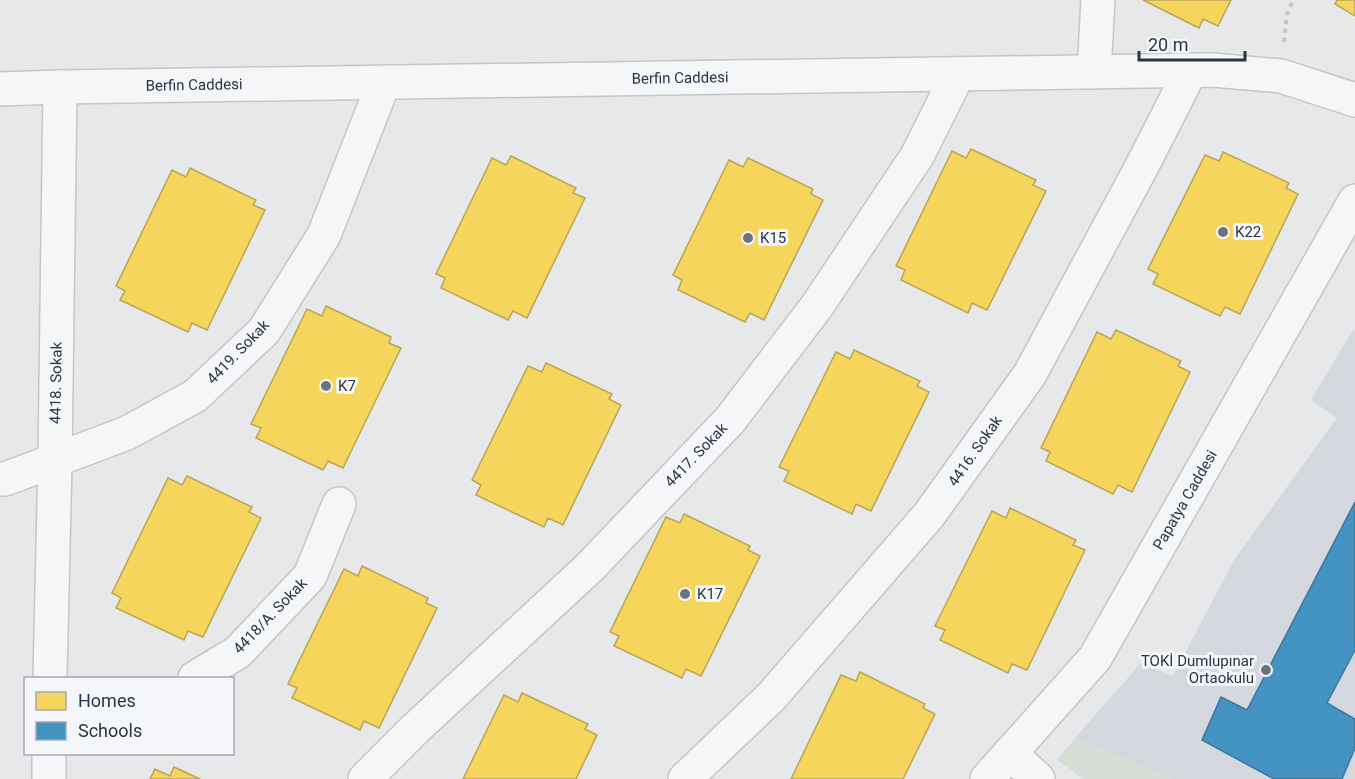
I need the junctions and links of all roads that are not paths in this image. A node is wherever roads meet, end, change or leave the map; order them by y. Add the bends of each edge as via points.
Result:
1 (1098, 0) edge
2 (1191, 70) junction
3 (1094, 72) junction
4 (958, 74) junction
5 (384, 82) junction
6 (60, 87) junction
7 (0, 89) edge
8 (1355, 100) edge
9 (1355, 201) edge
10 (55, 460) junction
11 (0, 480) edge
12 (339, 504) dead end
13 (50, 677) edge
14 (197, 677) edge
15 (1010, 753) junction
16 (49, 755) edge
17 (49, 779) edge
18 (365, 779) edge
19 (685, 779) edge
20 (987, 779) edge
21 (1038, 779) edge

1 - 3 street
2 - 3 street, Berfin Caddesi
2 - 8 street, Berfin Caddesi via 1281,76
2 - 19 street, 4416. Sokak via 1030,374 929,515 772,696
3 - 4 street, Berfin Caddesi
4 - 5 street, Berfin Caddesi
4 - 18 street, 4417. Sokak via 917,156 817,306 730,420 590,567
5 - 6 street, Berfin Caddesi
5 - 10 street, 4419. Sokak via 324,235 264,330 195,396 127,433
6 - 7 street, Berfin Caddesi
6 - 10 street, 4418. Sokak
9 - 15 street, Papatya Caddesi via 1095,658
10 - 11 street, 4419. Sokak
10 - 13 street, 4418. Sokak
12 - 14 street, 4418/A. Sokak via 309,576 238,652
15 - 20 street, Papatya Caddesi
15 - 21 street
16 - 17 street

